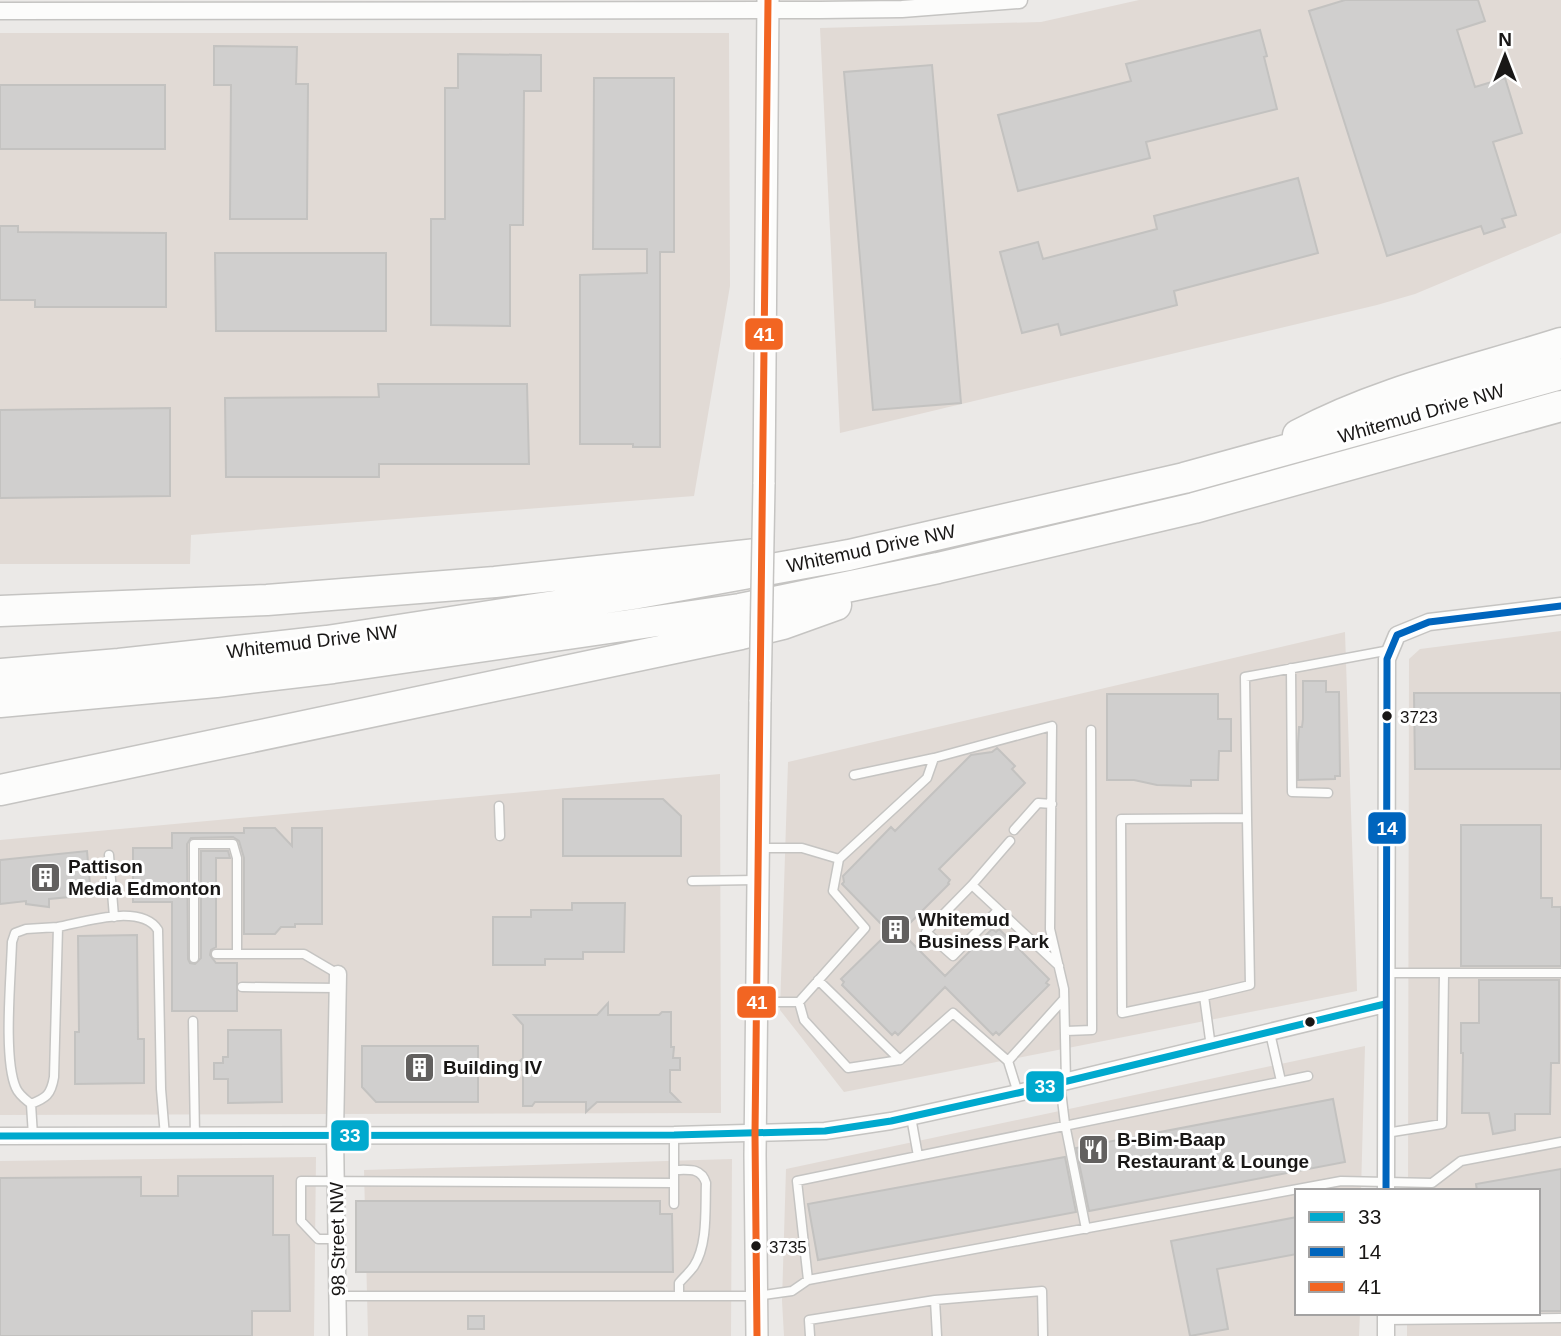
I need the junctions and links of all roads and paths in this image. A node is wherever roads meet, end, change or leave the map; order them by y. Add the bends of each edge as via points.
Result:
1 (1019, 0) edge
2 (936, 3) edge
3 (106, 5) edge
4 (259, 5) edge
5 (418, 5) edge
6 (768, 5) edge
7 (820, 5) edge
8 (548, 6) edge
9 (708, 6) edge
10 (0, 11) edge
11 (1561, 343) edge
12 (1561, 374) edge
13 (1561, 406) edge
14 (1250, 461) junction
15 (849, 555) junction
16 (939, 568) junction
17 (1561, 606) edge
18 (0, 611) edge
19 (1394, 642) junction
20 (1291, 668) junction
21 (0, 674) edge
22 (0, 702) edge
23 (1091, 730) dead end
24 (934, 758) junction
25 (854, 775) dead end
26 (5, 789) edge
27 (1328, 793) dead end
28 (1052, 804) junction
29 (499, 806) dead end
30 (1247, 818) junction
31 (1014, 830) dead end
32 (500, 836) dead end
33 (1010, 841) dead end
34 (759, 848) junction
35 (109, 855) dead end
36 (839, 859) junction
37 (759, 880) junction
38 (692, 881) dead end
39 (972, 886) junction
40 (997, 911) junction
41 (114, 917) junction
42 (58, 927) junction
43 (216, 954) dead end
44 (237, 954) junction
45 (194, 958) dead end
46 (1059, 966) junction
47 (1386, 973) junction
48 (1444, 973) junction
49 (1561, 973) edge
50 (818, 980) junction
51 (338, 981) junction
52 (242, 987) dead end
53 (1204, 996) junction
54 (1064, 999) junction
55 (757, 1002) junction
56 (799, 1002) junction
57 (1385, 1004) junction
58 (193, 1021) dead end
59 (1066, 1031) junction
60 (1270, 1033) junction
61 (1211, 1047) junction
62 (900, 1060) junction
63 (1008, 1061) junction
64 (1308, 1076) dead end
65 (1281, 1081) junction
66 (1063, 1082) junction
67 (1018, 1093) junction
68 (30, 1104) junction
69 (911, 1117) junction
70 (1065, 1124) junction
71 (1386, 1133) junction
72 (335, 1134) junction
73 (755, 1134) junction
74 (674, 1135) junction
75 (0, 1136) edge
76 (33, 1136) junction
77 (165, 1136) junction
78 (195, 1136) junction
79 (1561, 1142) edge
80 (918, 1156) junction
81 (674, 1170) junction
82 (336, 1181) junction
83 (674, 1183) junction
84 (1386, 1187) edge
85 (1432, 1187) edge
86 (1295, 1189) edge
87 (1298, 1189) edge
88 (674, 1205) dead end
89 (1086, 1228) junction
90 (337, 1239) junction
91 (808, 1280) junction
92 (337, 1296) junction
93 (679, 1296) junction
94 (757, 1296) junction
95 (935, 1300) junction
96 (1561, 1318) edge
97 (1386, 1323) edge
98 (338, 1336) edge
99 (757, 1336) edge
100 (810, 1336) edge
101 (937, 1336) edge
102 (1043, 1336) edge

1 - 2 street
2 - 7 street
3 - 4 street
3 - 10 street
4 - 5 street
5 - 8 street
6 - 7 street
6 - 9 street
6 - 34 street, bridge
8 - 9 street
11 - 14 highway via 1335,415
12 - 14 highway, Whitemud Drive NW
13 - 16 highway, Whitemud Drive NW via 1194,508
14 - 15 highway, Whitemud Drive NW
15 - 18 highway via 770,553 267,600
15 - 21 highway, Whitemud Drive NW via 633,594 327,640
16 - 22 highway, Whitemud Drive NW via 648,624 216,682
16 - 26 highway via 783,624 741,634
17 - 19 street via 1429,622
19 - 20 lane
19 - 47 street via 1387,659
20 - 27 lane via 1292,792
20 - 30 lane via 1245,677
23 - 59 lane via 1092,1030
24 - 25 lane
24 - 28 lane via 1052,726
24 - 36 lane via 927,778
28 - 31 lane via 1038,803
28 - 46 lane via 1050,929
29 - 32 lane
30 - 53 lane via 1250,985
30 - 53 lane via 1121,819 1122,1013
33 - 39 lane
34 - 36 lane via 802,848
34 - 37 street
35 - 41 lane
36 - 50 lane via 833,891 865,928
37 - 38 lane
37 - 55 street
39 - 40 lane
39 - 40 lane via 926,932 953,956
40 - 46 lane
41 - 42 lane
41 - 77 lane via 146,918 158,930
42 - 68 lane via 52,1090
42 - 68 lane via 26,929 15,933 12,942 12,1077 17,1092
43 - 44 lane
44 - 45 lane via 233,844 194,844
44 - 51 lane via 304,954
46 - 54 lane
47 - 48 lane
47 - 57 street
48 - 49 lane
48 - 71 lane via 1442,1124
50 - 56 lane
50 - 62 lane
51 - 52 lane
51 - 72 street, 98 Street NW
53 - 61 lane
54 - 59 lane
54 - 63 lane
55 - 56 lane
55 - 73 street
56 - 62 lane via 804,1020 848,1069
57 - 60 street
57 - 71 street
58 - 78 lane
59 - 66 lane
60 - 61 street
60 - 65 lane
61 - 66 street
62 - 63 lane via 953,1013
63 - 67 lane
64 - 65 lane
65 - 70 lane
66 - 67 street
66 - 70 lane
67 - 69 street
68 - 76 lane
69 - 73 street via 847,1129
69 - 80 lane
70 - 80 lane
70 - 89 lane
71 - 84 street
72 - 74 street
72 - 78 street
72 - 82 street, 98 Street NW
73 - 74 street
73 - 94 street
74 - 81 lane
75 - 76 street
76 - 77 street
77 - 78 street
79 - 85 lane via 1461,1161
80 - 91 lane via 797,1181
81 - 83 lane
81 - 93 lane via 696,1170 706,1183 700,1249 693,1268 679,1283
82 - 83 lane
82 - 90 street, 98 Street NW
82 - 90 lane via 301,1181 301,1221 318,1239
83 - 88 lane
84 - 85 lane
84 - 87 lane via 1341,1181
86 - 89 lane
89 - 91 lane
90 - 92 street, 98 Street NW
91 - 94 lane via 792,1291
92 - 93 lane
92 - 98 street, 98 Street NW
93 - 94 lane
94 - 99 street
95 - 100 lane via 810,1320
95 - 101 lane
95 - 102 lane via 1042,1291
96 - 97 lane

